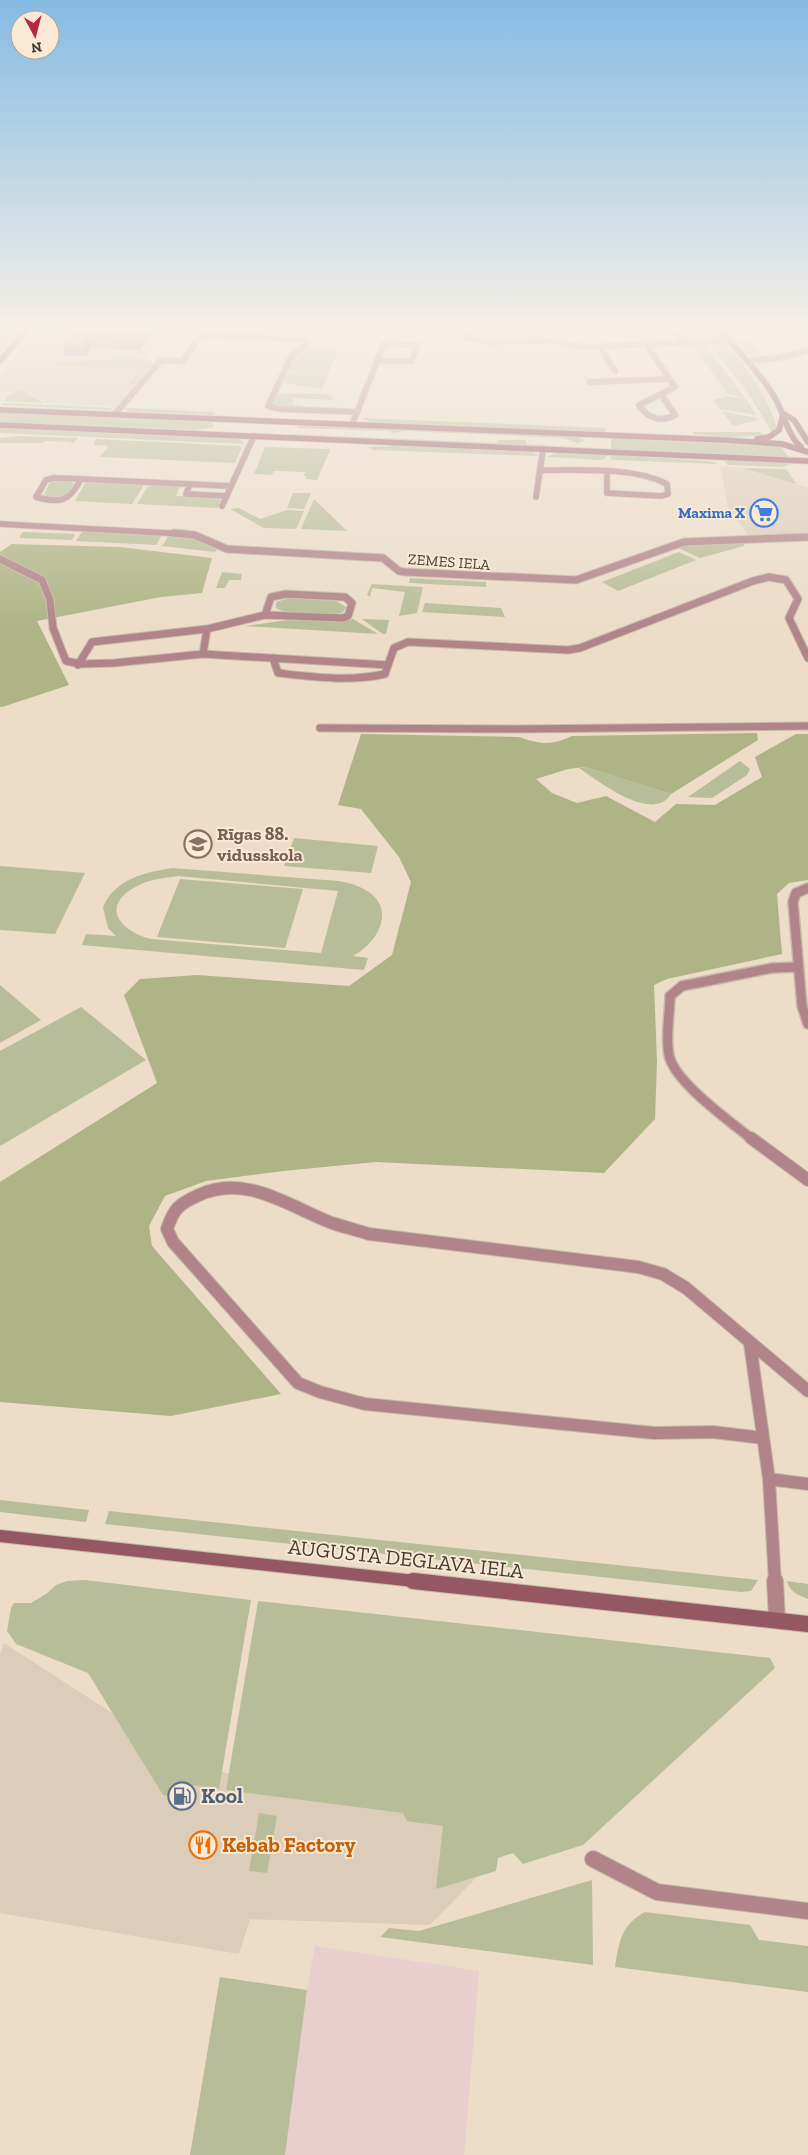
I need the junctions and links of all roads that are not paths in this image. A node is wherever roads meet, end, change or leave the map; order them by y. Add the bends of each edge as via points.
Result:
1 (113, 431) edge
2 (127, 431) edge
3 (207, 431) edge
4 (505, 431) edge
5 (778, 431) edge
6 (789, 431) edge
7 (801, 431) edge
8 (254, 436) junction
9 (724, 440) junction
10 (808, 442) edge
11 (543, 449) junction
12 (808, 452) edge
13 (808, 461) edge
14 (540, 470) junction
15 (607, 473) junction
16 (81, 479) junction
17 (190, 484) junction
18 (230, 486) junction
19 (226, 496) junction
20 (536, 497) dead end
21 (222, 506) dead end
22 (0, 524) edge
23 (808, 537) edge
24 (0, 559) edge
25 (265, 615) junction
26 (207, 629) junction
27 (203, 654) junction
28 (273, 658) junction
29 (808, 658) edge
30 (78, 664) junction
31 (388, 665) junction
32 (808, 726) edge
33 (320, 728) dead end
34 (808, 888) edge
35 (798, 967) junction
36 (808, 1024) edge
37 (808, 1180) edge
38 (750, 1344) junction
39 (808, 1390) edge
40 (763, 1438) junction
41 (769, 1479) junction
42 (808, 1484) edge
43 (0, 1536) edge
44 (777, 1620) junction
45 (808, 1624) edge
46 (593, 1859) dead end
47 (808, 1911) edge

1 - 8 street
2 - 3 street
4 - 9 street
5 - 9 street via 758,439
6 - 12 street
7 - 10 street
8 - 11 street
8 - 18 street
9 - 12 street via 782,444
11 - 13 street
11 - 14 street
14 - 15 street
14 - 20 street
15 - 15 street via 658,478 667,484 668,494 607,493
16 - 16 street via 46,480 36,496 65,499 71,496
16 - 17 street
17 - 18 street
17 - 19 street via 186,494
18 - 19 street
19 - 21 street
22 - 23 street, ZEMES IELA via 194,535 228,549 383,558 405,572 564,580 592,576 684,542
24 - 30 street via 42,580 62,653 66,661
25 - 25 street via 336,619 348,616 352,603 345,597 286,594 271,597
25 - 26 street
26 - 27 street
26 - 30 street via 92,642
27 - 28 street
27 - 30 street via 174,654 87,666
28 - 31 street
28 - 31 street via 278,673 292,675 371,678 385,674
29 - 31 street via 788,618 798,599 795,591 786,580 769,577 580,648 551,650 408,642 394,648
32 - 33 street via 518,730
34 - 35 street via 796,893 793,902
35 - 36 street via 802,1006
35 - 37 street via 772,968 682,986 670,996 669,1057 688,1084 723,1115
38 - 39 street
38 - 40 street
38 - 40 street via 686,1288 663,1274 638,1267 369,1234 332,1223 269,1194 226,1187 212,1189 182,1204 173,1212 167,1229 173,1242 282,1366 298,1383 320,1392 364,1404 654,1433 713,1432
40 - 41 street
41 - 42 street
41 - 44 street
43 - 44 street, AUGUSTA DEGLAVA IELA
44 - 45 street, AUGUSTA DEGLAVA IELA
46 - 47 street via 657,1892

